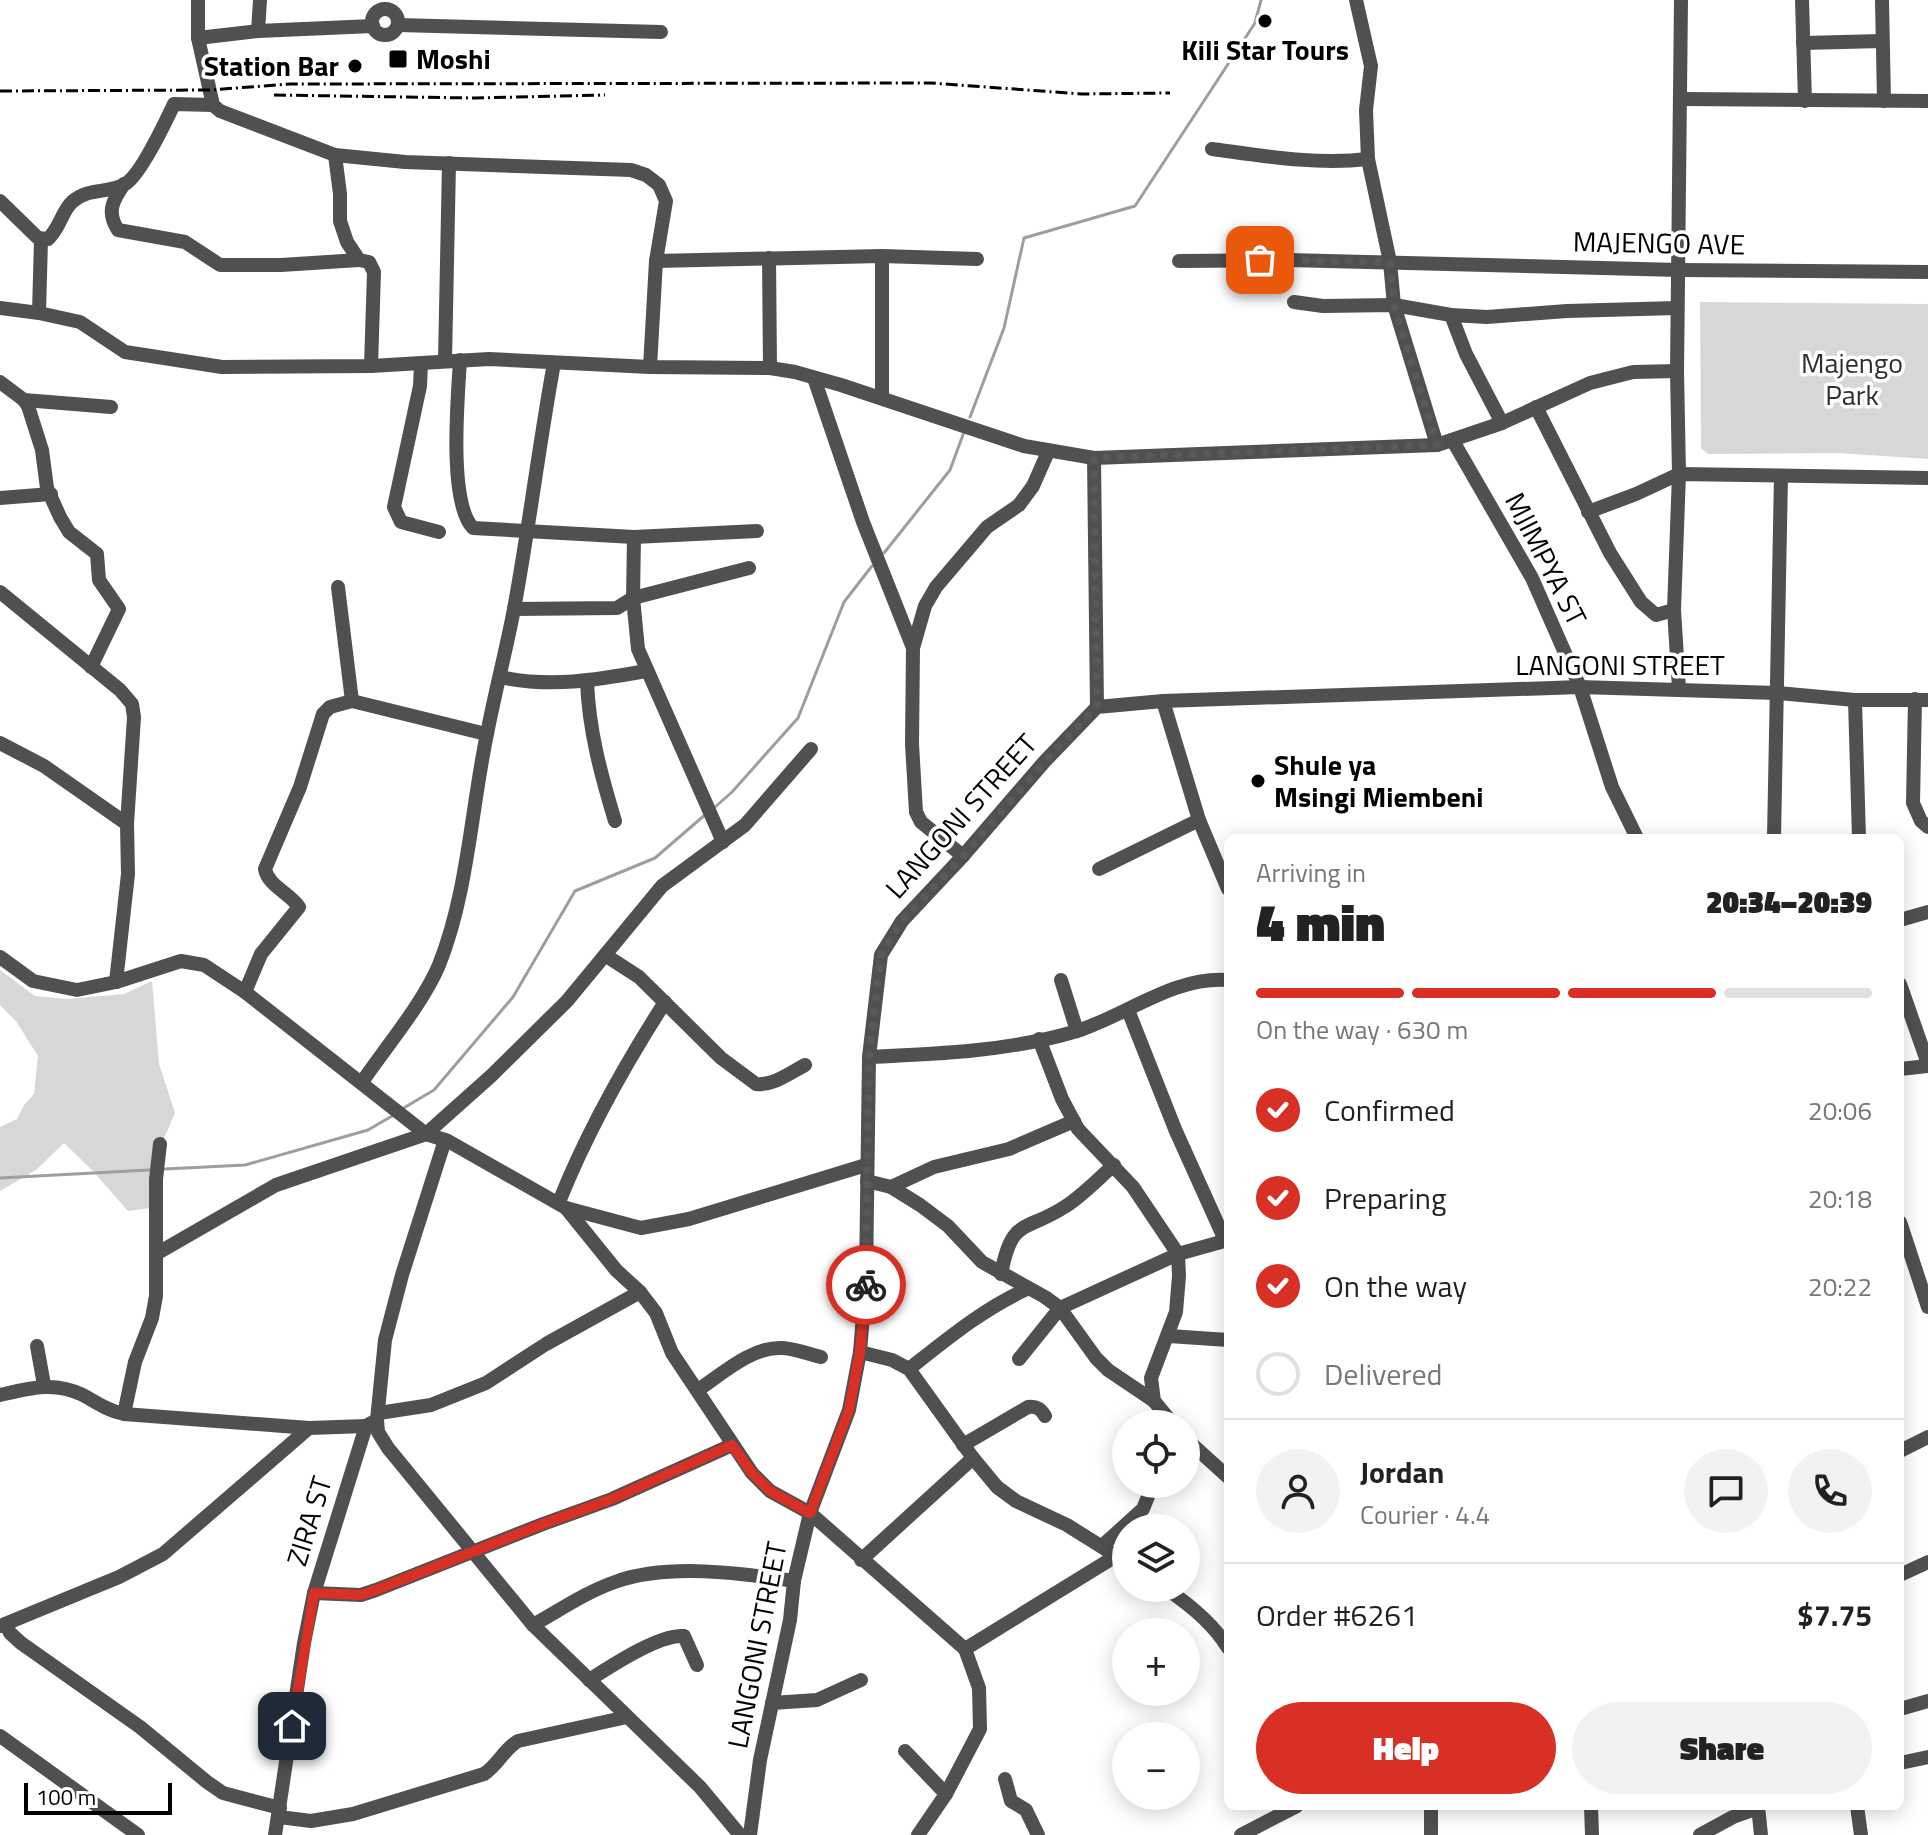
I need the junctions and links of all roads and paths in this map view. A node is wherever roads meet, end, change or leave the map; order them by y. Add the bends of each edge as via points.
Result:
1 (198, 0) edge
2 (260, 0) edge
3 (1356, 0) edge
4 (1681, 0) edge
5 (1802, 0) edge
6 (1882, 0) edge
7 (386, 5) edge
8 (398, 25) junction
9 (373, 26) junction
10 (258, 31) junction
11 (661, 32) dead end
12 (198, 38) junction
13 (1882, 41) junction
14 (1803, 43) junction
15 (1681, 99) junction
16 (1805, 101) junction
17 (1884, 101) junction
18 (1928, 101) edge
19 (213, 105) junction
20 (1212, 149) dead end
21 (335, 155) junction
22 (1368, 159) junction
23 (449, 163) junction
24 (124, 184) junction
25 (0, 201) edge
26 (41, 240) junction
27 (882, 256) junction
28 (769, 258) junction
29 (977, 259) dead end
30 (359, 260) junction
31 (656, 261) junction
32 (1179, 261) dead end
33 (1390, 262) junction
34 (1679, 270) junction
35 (1928, 272) edge
36 (1294, 302) dead end
37 (1394, 305) junction
38 (0, 308) edge
39 (1677, 308) junction
40 (39, 313) junction
41 (1451, 315) junction
42 (452, 361) junction
43 (554, 363) junction
44 (421, 364) junction
45 (371, 366) junction
46 (650, 367) junction
47 (770, 368) junction
48 (1677, 371) junction
49 (814, 378) junction
50 (0, 382) edge
51 (882, 398) junction
52 (24, 400) junction
53 (111, 407) dead end
54 (1536, 407) junction
55 (1502, 423) junction
56 (1453, 441) junction
57 (1437, 445) junction
58 (1048, 452) junction
59 (1094, 458) junction
60 (1679, 474) junction
61 (1781, 476) junction
62 (1928, 478) edge
63 (51, 494) junction
64 (0, 498) edge
65 (1588, 512) junction
66 (757, 531) dead end
67 (439, 532) dead end
68 (527, 532) junction
69 (634, 537) junction
70 (749, 568) dead end
71 (338, 587) dead end
72 (0, 592) edge
73 (633, 598) junction
74 (514, 609) junction
75 (1674, 610) junction
76 (913, 648) junction
77 (91, 667) junction
78 (646, 671) junction
79 (500, 677) junction
80 (587, 682) junction
81 (1580, 687) junction
82 (1679, 689) junction
83 (1777, 693) junction
84 (1922, 699) edge
85 (1855, 700) junction
86 (352, 701) junction
87 (1163, 701) junction
88 (1097, 707) junction
89 (486, 734) junction
90 (0, 743) edge
91 (811, 749) dead end
92 (1199, 820) junction
93 (615, 821) dead end
94 (127, 824) junction
95 (1928, 827) edge
96 (1635, 834) edge
97 (1774, 834) edge
98 (1859, 834) edge
99 (723, 842) junction
100 (963, 856) junction
101 (1099, 869) dead end
102 (1224, 879) edge
103 (1928, 912) edge
104 (1904, 919) edge
105 (605, 955) junction
106 (0, 957) edge
107 (1061, 980) dead end
108 (1224, 980) edge
109 (116, 982) junction
110 (245, 992) junction
111 (1904, 996) edge
112 (665, 1002) junction
113 (1128, 1010) junction
114 (1077, 1031) junction
115 (1039, 1039) junction
116 (869, 1057) junction
117 (805, 1065) dead end
118 (1928, 1065) edge
119 (1904, 1068) edge
120 (362, 1082) junction
121 (1074, 1121) junction
122 (426, 1134) junction
123 (445, 1140) junction
124 (160, 1144) dead end
125 (866, 1165) junction
126 (1114, 1165) junction
127 (867, 1181) junction
128 (891, 1187) junction
129 (562, 1205) junction
130 (1224, 1234) edge
131 (1904, 1234) edge
132 (1224, 1241) edge
133 (156, 1254) junction
134 (1178, 1254) junction
135 (1001, 1274) junction
136 (1027, 1289) junction
137 (640, 1292) junction
138 (1928, 1307) edge
139 (1060, 1308) junction
140 (1169, 1336) junction
141 (1224, 1340) edge
142 (37, 1346) dead end
143 (860, 1352) junction
144 (821, 1357) dead end
145 (1019, 1359) dead end
146 (909, 1369) junction
147 (44, 1385) junction
148 (698, 1390) junction
149 (0, 1395) edge
150 (1154, 1401) junction
151 (1161, 1410) edge
152 (124, 1414) junction
153 (1045, 1416) dead end
154 (374, 1420) junction
155 (309, 1428) junction
156 (1928, 1437) edge
157 (732, 1445) junction
158 (963, 1445) junction
159 (1904, 1449) edge
160 (1200, 1452) edge
161 (973, 1458) junction
162 (1224, 1473) edge
163 (1147, 1498) edge
164 (810, 1513) junction
165 (1102, 1546) junction
166 (473, 1551) junction
167 (1112, 1553) edge
168 (861, 1560) junction
169 (1928, 1562) edge
170 (1112, 1564) edge
171 (1904, 1573) edge
172 (794, 1581) junction
173 (314, 1593) junction
174 (1183, 1602) edge
175 (3, 1625) edge
176 (533, 1625) junction
177 (1224, 1641) edge
178 (965, 1649) junction
179 (697, 1665) dead end
180 (589, 1680) junction
181 (861, 1680) dead end
182 (1928, 1701) edge
183 (772, 1703) junction
184 (1904, 1708) edge
185 (627, 1717) junction
186 (0, 1736) edge
187 (905, 1751) dead end
188 (1928, 1757) edge
189 (1904, 1762) edge
190 (1005, 1779) dead end
191 (946, 1794) junction
192 (1290, 1810) edge
193 (1431, 1810) edge
194 (1591, 1810) edge
195 (1750, 1810) edge
196 (1758, 1810) edge
197 (1858, 1810) edge
198 (279, 1812) junction
199 (734, 1833) edge
200 (1249, 1833) edge
201 (138, 1835) edge
202 (275, 1835) edge
203 (750, 1835) edge
204 (918, 1835) edge
205 (1038, 1835) edge
206 (1431, 1835) edge
207 (1592, 1835) edge
208 (1700, 1835) edge
209 (1761, 1835) edge
210 (1861, 1835) edge

1 - 12 street
2 - 10 street
3 - 22 street via 1371,66
4 - 15 street
5 - 14 street
6 - 13 street
7 - 8 street
7 - 9 street via 375,14
8 - 9 street via 386,35
8 - 11 street
9 - 10 street
10 - 12 street
12 - 19 street
13 - 14 street
13 - 17 street
14 - 16 street
15 - 16 street
15 - 34 street
16 - 17 street
17 - 18 street
19 - 21 street
19 - 24 street via 174,104 144,162
20 - 22 street via 1287,159
21 - 23 street
21 - 30 street via 340,221
22 - 33 street
23 - 31 street via 631,170 646,175 659,185 666,201
23 - 42 street
24 - 26 street via 72,202 55,233
24 - 30 street via 111,209 118,230 185,242 216,264
25 - 26 street
26 - 40 street
27 - 28 street
27 - 29 street
27 - 51 street
28 - 31 street
28 - 47 street
30 - 45 street via 369,262 374,272
31 - 46 street
32 - 33 street, MAJENGO AVE
33 - 34 street, MAJENGO AVE
33 - 37 street
34 - 35 street, MAJENGO AVE
34 - 39 street
36 - 37 street
37 - 41 street
37 - 57 street
38 - 40 street
39 - 41 street
39 - 48 street
40 - 45 street via 80,322 139,356 222,367
41 - 55 street
42 - 43 street
42 - 44 street
42 - 68 street via 455,440 468,521 473,528
43 - 46 street
43 - 68 street
44 - 45 street
44 - 67 street via 394,507 401,522
46 - 47 street
47 - 49 street
48 - 54 street via 1633,372 1590,383
48 - 60 street
49 - 51 street
49 - 76 street
50 - 52 street
51 - 58 street
52 - 53 street
52 - 63 street via 38,434
54 - 55 street
54 - 65 street
55 - 56 street
56 - 57 street
56 - 81 street, MJIMPYA ST via 1522,558
57 - 59 street
58 - 59 street
58 - 76 street via 1019,505 987,527 936,587
59 - 88 street
60 - 61 street
60 - 65 street
60 - 75 street
61 - 62 street
61 - 83 street
63 - 64 street
63 - 77 street via 69,532 99,557 99,580 119,609
65 - 75 street via 1641,602 1656,615
66 - 69 street
68 - 69 street
68 - 74 street
69 - 73 street
70 - 73 street
71 - 86 street
72 - 77 street
73 - 74 street via 617,608
73 - 78 street via 638,649
74 - 79 street
75 - 82 street
76 - 100 street via 916,812
77 - 94 street via 120,690 134,711
78 - 80 street
78 - 99 street
79 - 80 street via 547,684
79 - 89 street
80 - 93 street via 593,743
81 - 82 street, LANGONI STREET
81 - 87 street, LANGONI STREET
81 - 96 street, MJIMPYA ST via 1612,787
82 - 83 street, LANGONI STREET
83 - 85 street, LANGONI STREET
83 - 97 street
84 - 85 street, LANGONI STREET
84 - 95 street via 1913,803
85 - 98 street
86 - 89 street
86 - 110 street via 330,707 317,725 300,787 265,869 268,879 299,907 261,954
87 - 88 street, LANGONI STREET
87 - 92 street
88 - 100 street, LANGONI STREET
89 - 120 street via 472,830 444,950 432,980
90 - 94 street via 44,766
91 - 99 street via 745,825
92 - 101 street
92 - 102 street
94 - 109 street via 128,874
99 - 105 street via 662,886
100 - 116 street, LANGONI STREET via 902,921 881,955
103 - 104 street
105 - 112 street
105 - 122 street via 567,1001
106 - 109 street via 43,985 77,990
107 - 114 street
108 - 113 street via 1182,985
109 - 110 street via 181,961 204,965
110 - 120 street
111 - 118 street
112 - 117 street via 721,1058 756,1084
112 - 129 street via 578,1154
113 - 114 street
113 - 130 street
114 - 115 street
115 - 116 street via 936,1054
115 - 121 street
116 - 125 street, LANGONI STREET
118 - 119 street
120 - 122 street
121 - 126 street
121 - 128 street via 1009,1149 934,1167
122 - 123 street
122 - 133 street via 276,1185
123 - 129 street
123 - 154 street, ZIRA ST via 385,1340
124 - 133 street
125 - 127 street, LANGONI STREET
125 - 129 street via 689,1219 641,1228
126 - 134 street
126 - 135 street via 1065,1207 1013,1235
127 - 128 street
127 - 143 street, LANGONI STREET
128 - 135 street via 937,1216
129 - 137 street
131 - 138 street
132 - 134 street
133 - 152 street via 152,1318
134 - 139 street
134 - 140 street via 1176,1312
135 - 136 street
136 - 139 street
136 - 146 street via 964,1325
137 - 148 street
137 - 154 street via 486,1383
139 - 145 street
139 - 150 street via 1108,1370
140 - 141 street
140 - 150 street via 1151,1378
142 - 147 street
143 - 146 street
143 - 164 street, LANGONI STREET via 849,1410
144 - 148 street via 783,1348 760,1352
146 - 158 street
147 - 149 street
147 - 152 street via 81,1394
148 - 157 street
150 - 151 street
152 - 155 street
153 - 158 street via 1028,1407
154 - 155 street
154 - 166 street via 388,1448
154 - 173 street, ZIRA ST
155 - 175 street via 163,1554
156 - 159 street
157 - 164 street via 770,1491
157 - 166 street via 612,1499
158 - 161 street
160 - 162 street
161 - 165 street via 1016,1501
161 - 168 street
163 - 165 street via 1143,1509
164 - 168 street
164 - 172 street, LANGONI STREET
165 - 167 street
166 - 173 street via 361,1595
166 - 176 street
168 - 178 street
169 - 171 street
170 - 178 street
172 - 176 street via 735,1572 626,1578
172 - 183 street, LANGONI STREET
173 - 198 street, ZIRA ST
174 - 177 street
175 - 198 street via 223,1793
176 - 180 street
178 - 191 street via 979,1688 980,1729
179 - 180 street via 684,1636 678,1635
180 - 185 street
181 - 183 street via 817,1700
182 - 184 street
183 - 203 street, LANGONI STREET
185 - 198 street via 518,1741 484,1774 353,1814 311,1821
185 - 199 street via 700,1787
186 - 201 street
187 - 191 street
188 - 189 street
190 - 205 street via 1011,1801 1026,1810
191 - 204 street
192 - 200 street
193 - 206 street
194 - 207 street
195 - 208 street
196 - 209 street
197 - 210 street
198 - 202 street, ZIRA ST

